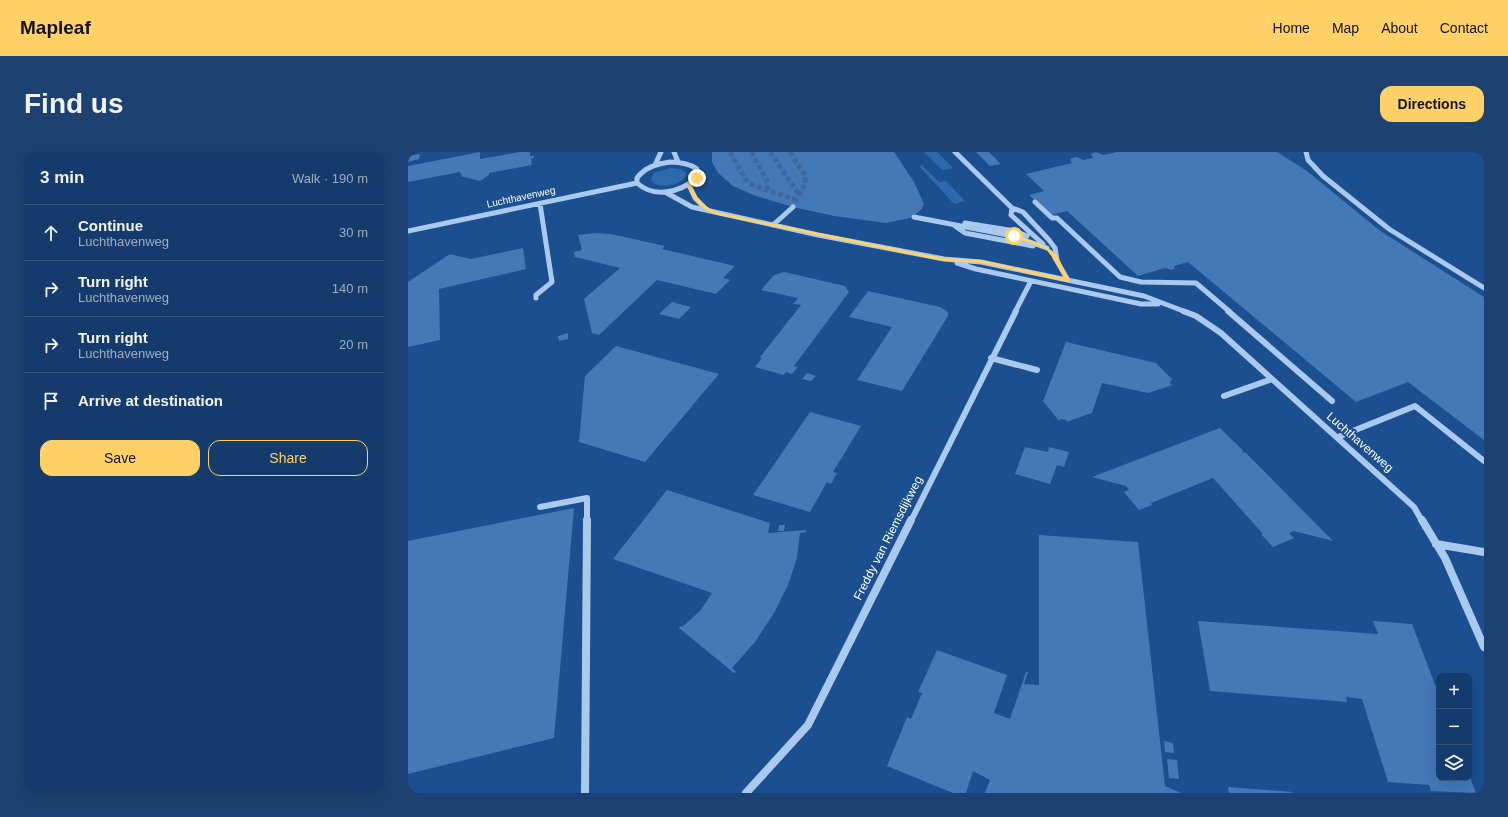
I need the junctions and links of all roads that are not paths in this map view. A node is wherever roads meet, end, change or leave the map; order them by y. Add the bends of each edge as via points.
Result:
1 (661, 152) edge
2 (674, 152) edge
3 (955, 152) edge
4 (1306, 152) edge
5 (678, 162) junction
6 (655, 165) junction
7 (637, 183) junction
8 (689, 185) junction
9 (665, 192) junction
10 (1035, 202) dead end
11 (540, 204) junction
12 (793, 207) tunnel mouth
13 (1012, 208) junction
14 (706, 210) junction
15 (914, 217) dead end
16 (954, 224) junction
17 (774, 225) junction
18 (408, 231) edge
19 (1047, 248) junction
20 (944, 259) junction
21 (1057, 260) junction
22 (1068, 280) junction
23 (1031, 281) junction
24 (1484, 288) edge
25 (536, 298) dead end
26 (1164, 304) junction
27 (991, 358) junction
28 (1038, 370) dead end
29 (1272, 378) junction
30 (1224, 396) dead end
31 (1332, 401) dead end
32 (1338, 437) junction
33 (1484, 461) edge
34 (540, 507) dead end
35 (1436, 544) junction
36 (1484, 552) edge
37 (1482, 636) edge
38 (1484, 647) edge
39 (585, 793) edge
40 (746, 793) edge

1 - 6 street
2 - 5 street
3 - 13 street
4 - 24 street via 1308,160 1323,176 1389,229
5 - 6 street
5 - 8 street via 686,163 699,173
6 - 7 street via 639,175
7 - 9 street via 644,189
7 - 11 street, Luchthavenweg
8 - 9 street
8 - 14 street via 695,198
9 - 14 street, Luchthavenweg via 688,206
10 - 31 street via 1052,218 1057,218 1120,277 1141,282 1196,282
11 - 18 street, Luchthavenweg
11 - 25 street via 552,282 536,295
12 - 17 street
13 - 19 street via 1011,215
13 - 21 street via 1023,212 1049,240 1055,248
14 - 17 street, Luchthavenweg
15 - 16 street
16 - 19 street via 965,233
16 - 19 street via 970,223 1015,231
17 - 20 street, Luchthavenweg
19 - 21 street
20 - 22 street, Luchthavenweg via 981,262
20 - 23 street, Luchthavenweg
21 - 22 street via 1058,266
22 - 26 street, Luchthavenweg via 1144,296
23 - 26 street, Luchthavenweg via 1141,304
23 - 27 street, Freddy van Riemsdijkweg
26 - 29 street, Luchthavenweg via 1187,312 1209,324
27 - 28 street
27 - 40 street, Freddy van Riemsdijkweg via 808,725
29 - 30 street
29 - 32 street, Luchthavenweg
32 - 33 street via 1415,406
32 - 35 street, Luchthavenweg via 1408,500 1419,513
34 - 39 street via 587,498
35 - 36 street
35 - 37 street, Luchthavenweg
37 - 38 street, Luchthavenweg

